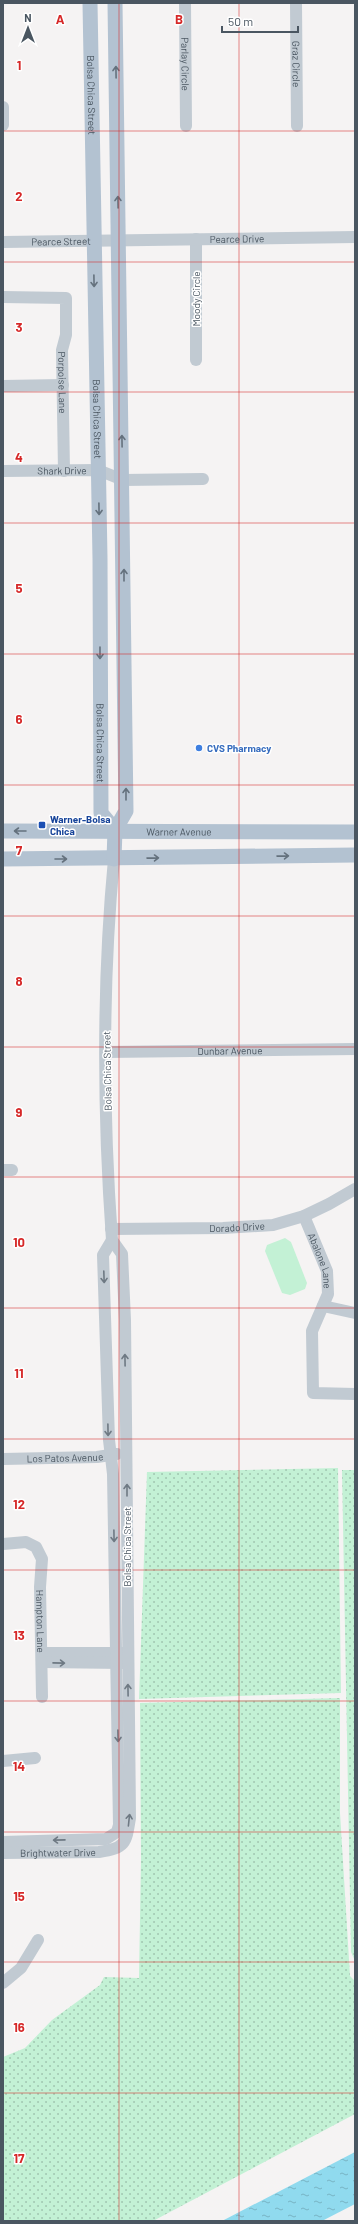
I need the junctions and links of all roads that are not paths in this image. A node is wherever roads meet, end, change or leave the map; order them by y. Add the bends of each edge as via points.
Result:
1 (90, 3) edge
2 (115, 3) edge
3 (185, 3) edge
4 (296, 3) edge
5 (3, 108) edge
6 (3, 125) edge
7 (186, 126) dead end
8 (297, 126) dead end
9 (355, 238) edge
10 (196, 239) junction
11 (118, 241) junction
12 (3, 242) edge
13 (93, 242) junction
14 (3, 297) edge
15 (196, 360) dead end
16 (63, 385) junction
17 (3, 386) edge
18 (98, 470) junction
19 (3, 471) edge
20 (64, 471) junction
21 (203, 479) dead end
22 (123, 480) junction
23 (100, 614) junction
24 (124, 614) junction
25 (115, 830) junction
26 (3, 831) edge
27 (355, 832) edge
28 (355, 855) edge
29 (3, 859) edge
30 (114, 859) junction
31 (355, 1049) edge
32 (106, 1052) junction
33 (355, 1189) edge
34 (304, 1216) junction
35 (111, 1235) junction
36 (323, 1306) junction
37 (355, 1313) edge
38 (355, 1394) edge
39 (127, 1451) junction
40 (111, 1455) junction
41 (3, 1459) edge
42 (3, 1544) edge
43 (42, 1657) junction
44 (122, 1658) junction
45 (42, 1697) dead end
46 (35, 1758) dead end
47 (3, 1761) edge
48 (98, 1839) joint
49 (3, 1842) edge
50 (112, 1850) joint
51 (3, 1853) edge
52 (38, 1940) dead end
53 (3, 1983) edge

1 - 13 main road, Bolsa Chica Street
11 -> 2 main road, Bolsa Chica Street
3 - 7 street, Parlay Circle
4 - 8 street, Graz Circle
5 - 6 street
9 - 10 street, Pearce Drive
10 - 11 street, Pearce Drive
10 - 15 street, Moody Circle
11 - 13 street, Pearce Street
22 -> 11 main road, Bolsa Chica Street
12 - 13 street, Pearce Street
13 -> 18 main road, Bolsa Chica Street
14 - 16 street, Porpoise Lane via 65,296
16 - 17 street
16 - 20 street, Porpoise Lane
18 - 20 street, Shark Drive
18 - 22 street
18 -> 23 main road, Bolsa Chica Street
19 - 20 street, Shark Drive
21 - 22 street
24 -> 22 main road, Bolsa Chica Street
23 - 24 main road
23 -> 25 main road, Bolsa Chica Street via 101,813
25 -> 24 main road, Bolsa Chica Street via 126,811
25 -> 26 main road, Warner Avenue
25 - 27 main road, Warner Avenue
25 - 30 main road, Bolsa Chica Street
30 -> 28 main road
29 -> 30 main road
30 - 32 street, Bolsa Chica Street via 108,920
31 - 32 street, Dunbar Avenue
32 - 35 street, Bolsa Chica Street
33 - 34 street, Dorado Drive
34 - 35 street, Dorado Drive via 267,1226
34 - 36 street, Abalone Lane via 327,1271 328,1294
39 -> 35 street, Bolsa Chica Street via 122,1254
35 -> 40 street, Bolsa Chica Street via 103,1254
36 - 37 street
36 - 38 street, Abalone Lane via 312,1331 313,1393
39 - 40 street, Los Patos Avenue
44 -> 39 street, Bolsa Chica Street
40 - 41 street, Los Patos Avenue via 97,1458
40 -> 44 street, Bolsa Chica Street
42 - 43 street, Hampton Lane via 26,1542 36,1547 42,1558
43 - 44 street
43 - 45 street, Hampton Lane
44 -> 48 street, Bolsa Chica Street via 119,1825 113,1835
50 -> 44 street, Bolsa Chica Street via 122,1846 127,1839 130,1818
46 - 47 street
48 -> 49 street, Brightwater Drive
50 - 51 street, Brightwater Drive
52 - 53 street via 21,1968

